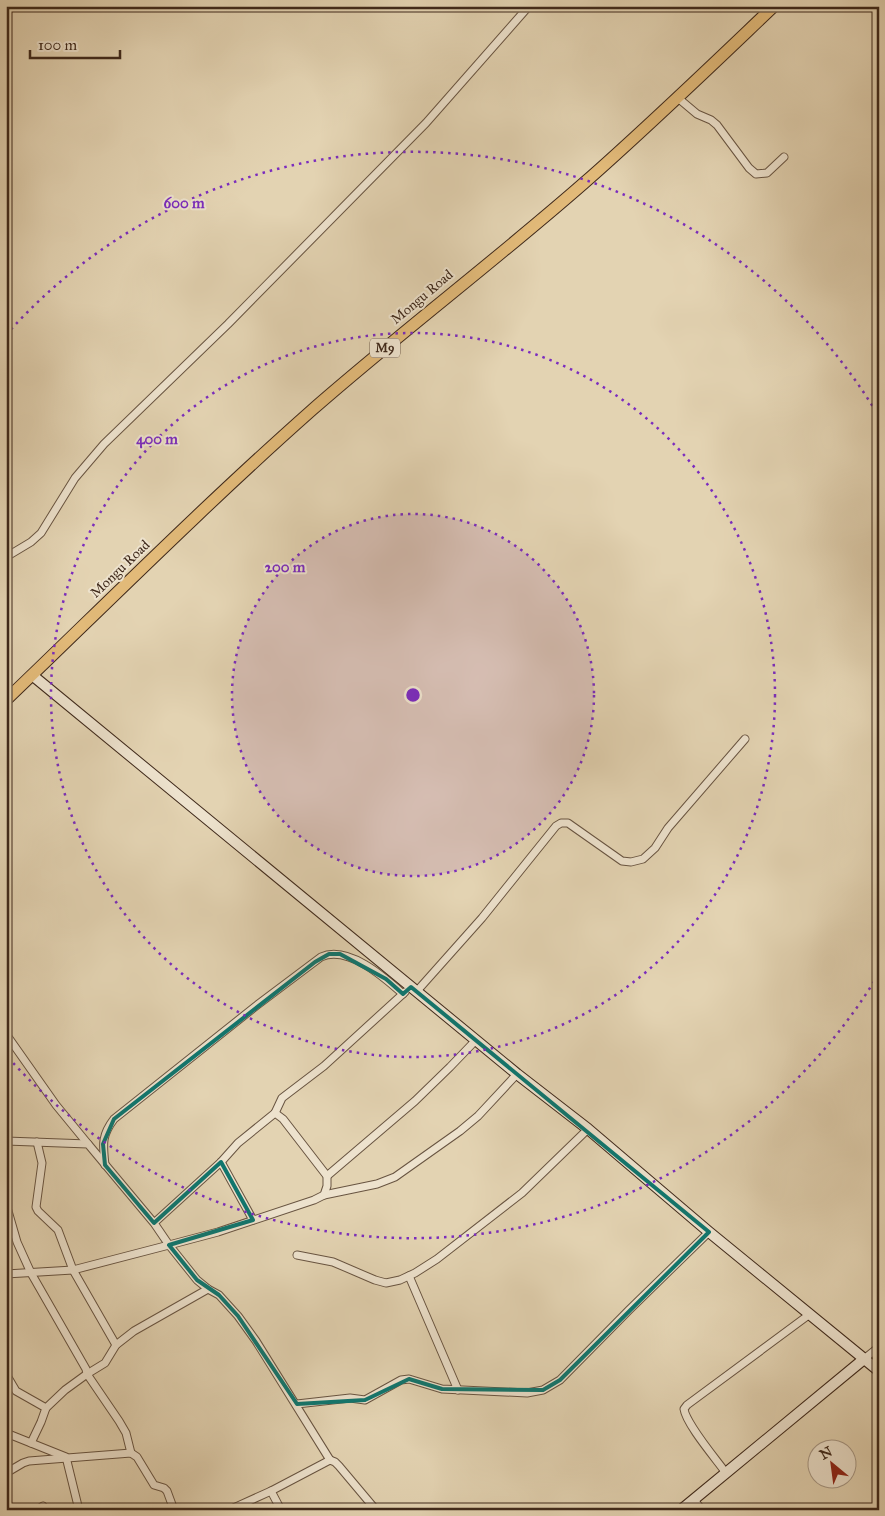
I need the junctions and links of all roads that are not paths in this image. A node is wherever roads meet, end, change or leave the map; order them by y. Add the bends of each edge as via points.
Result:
1 (14, 6) edge
2 (529, 6) edge
3 (774, 6) edge
4 (6, 12) edge
5 (678, 98) junction
6 (784, 157) dead end
7 (6, 557) edge
8 (32, 675) junction
9 (6, 700) edge
10 (746, 739) dead end
11 (414, 989) junction
12 (403, 994) junction
13 (6, 1034) edge
14 (476, 1040) junction
15 (517, 1074) junction
16 (275, 1113) junction
17 (588, 1129) junction
18 (6, 1141) edge
19 (37, 1142) junction
20 (88, 1144) junction
21 (221, 1162) junction
22 (105, 1165) junction
23 (327, 1176) junction
24 (324, 1195) junction
25 (6, 1204) edge
26 (253, 1220) junction
27 (154, 1223) junction
28 (710, 1232) junction
29 (169, 1245) junction
30 (296, 1255) dead end
31 (73, 1270) junction
32 (31, 1273) junction
33 (6, 1274) edge
34 (409, 1276) junction
35 (208, 1289) junction
36 (810, 1314) junction
37 (116, 1346) junction
38 (879, 1347) edge
39 (864, 1359) junction
40 (879, 1371) edge
41 (6, 1374) edge
42 (87, 1374) junction
43 (458, 1390) junction
44 (296, 1404) junction
45 (46, 1408) junction
46 (6, 1433) edge
47 (31, 1443) junction
48 (131, 1453) junction
49 (66, 1457) junction
50 (330, 1460) junction
51 (6, 1473) edge
52 (726, 1473) junction
53 (271, 1491) junction
54 (694, 1500) junction
55 (80, 1510) edge
56 (174, 1510) edge
57 (229, 1510) edge
58 (281, 1510) edge
59 (376, 1510) edge
60 (681, 1510) edge
61 (702, 1510) edge

1 - 4 street
2 - 7 street via 426,123 228,324 104,444 76,478 41,533
3 - 5 main road, Mongu Road / M9
5 - 6 street via 717,125 756,174 767,173
5 - 8 main road, Mongu Road / M9 via 582,184 306,416
8 - 9 main road, Mongu Road / M9
8 - 11 street
10 - 11 street via 668,828 655,848 642,858 622,861 568,824 556,826 482,918
11 - 12 street
11 - 14 street
12 - 16 street via 324,1066 282,1098
12 - 22 street via 372,969 340,954 321,957 114,1119 106,1130 103,1144
13 - 20 street
14 - 15 street
14 - 23 street via 415,1101
15 - 17 street
15 - 24 street via 472,1121 395,1176 377,1184
16 - 21 street via 238,1143
16 - 23 street
17 - 28 street
17 - 34 street via 522,1193 437,1259
18 - 19 street
19 - 20 street
19 - 31 street via 42,1163 36,1207 58,1230
20 - 22 street
21 - 26 street
21 - 27 street
22 - 27 street
23 - 24 street
24 - 26 street
25 - 32 street via 17,1242
26 - 29 street
27 - 29 street
28 - 36 street
28 - 43 street via 552,1386 527,1393
29 - 31 street
29 - 35 street
30 - 34 street via 333,1262 386,1283
31 - 32 street
31 - 37 street
32 - 33 street
32 - 42 street via 83,1361
34 - 43 street
35 - 37 street via 134,1331
35 - 44 street via 219,1295 238,1316
36 - 39 street
36 - 52 street via 684,1409 697,1434
37 - 42 street via 104,1363
38 - 39 street
39 - 40 street
39 - 52 street
41 - 45 street via 16,1391
42 - 45 street
42 - 48 street via 123,1427
43 - 44 street via 442,1389 409,1379 364,1400 350,1398
44 - 50 street
45 - 47 street
46 - 47 street
47 - 49 street
48 - 49 street
48 - 56 street via 137,1456 154,1486 167,1491
49 - 51 street via 29,1461
49 - 55 street
50 - 53 street
50 - 59 street via 339,1466
52 - 54 street
53 - 57 street
53 - 58 street
54 - 60 street
54 - 61 street

